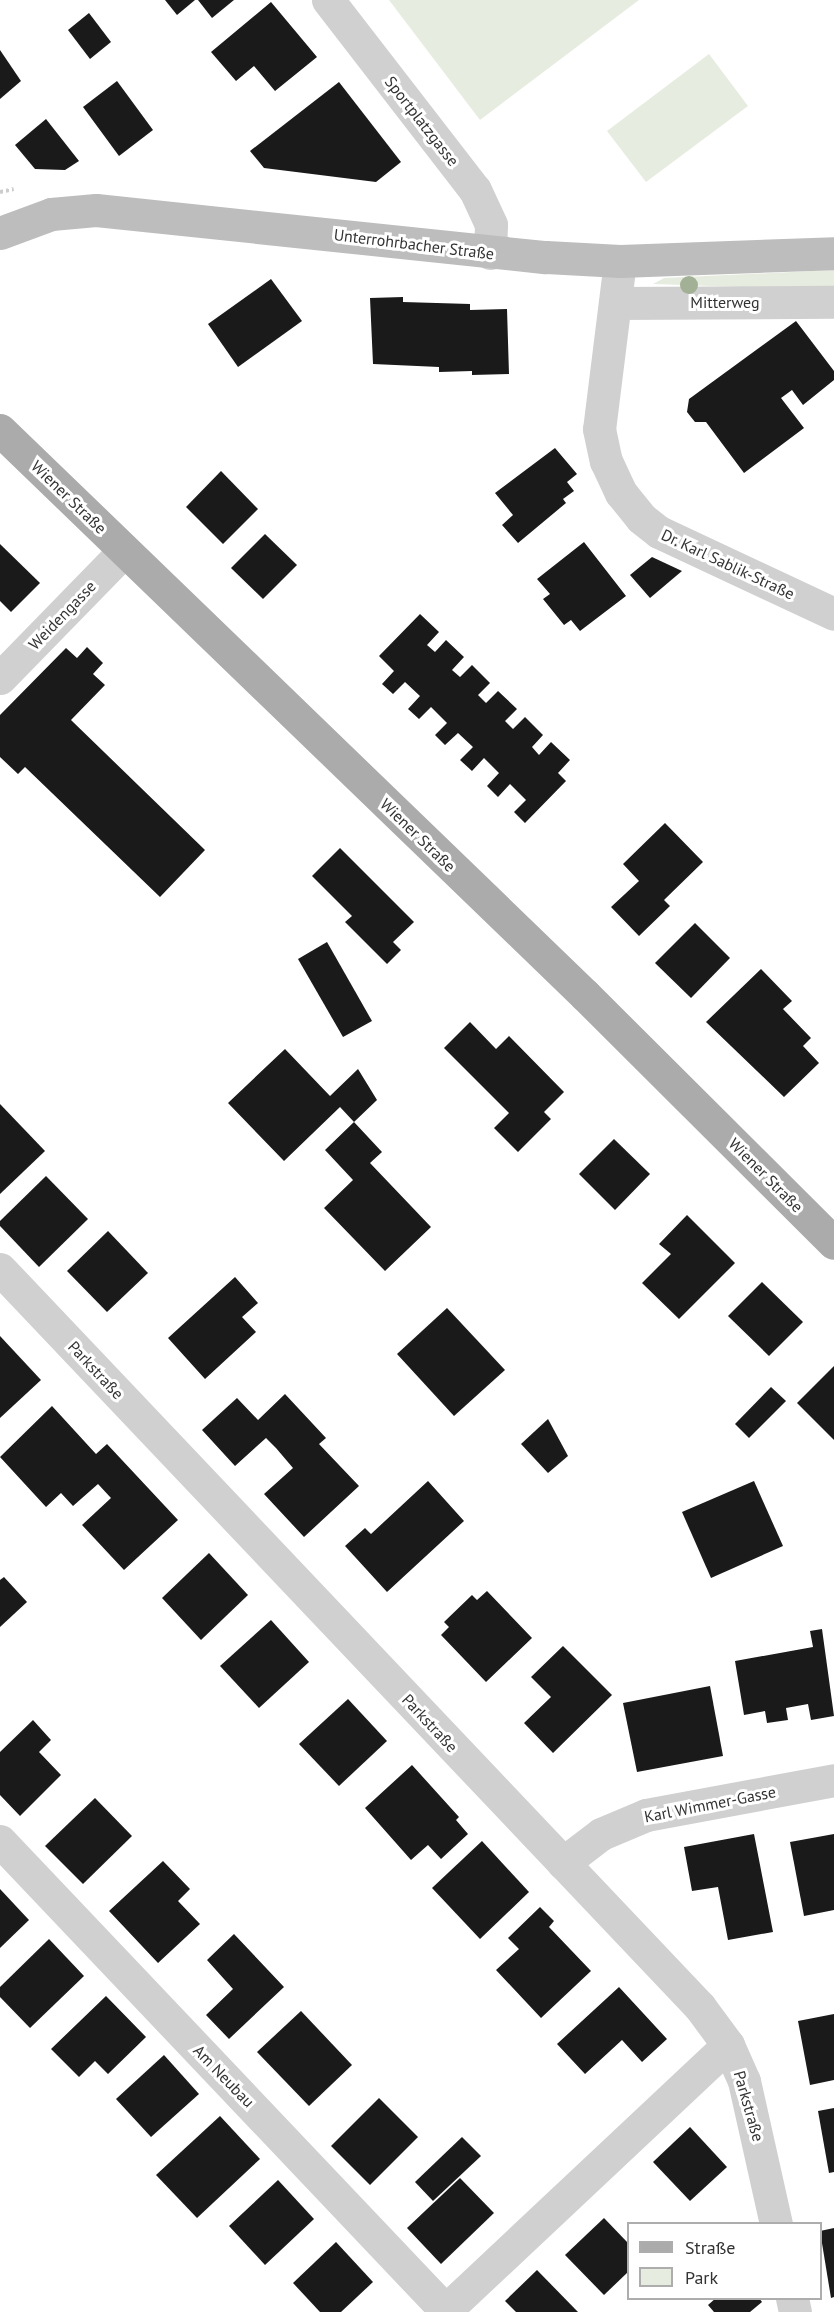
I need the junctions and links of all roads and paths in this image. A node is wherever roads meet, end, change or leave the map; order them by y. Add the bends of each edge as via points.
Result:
1 (328, 0) edge
2 (0, 233) edge
3 (490, 253) junction
4 (834, 253) edge
5 (620, 261) junction
6 (834, 302) edge
7 (615, 303) junction
8 (0, 430) edge
9 (124, 551) junction
10 (834, 614) edge
11 (0, 678) edge
12 (834, 1243) edge
13 (0, 1269) edge
14 (834, 1780) edge
15 (0, 1841) edge
16 (563, 1863) junction
17 (728, 2044) junction
18 (777, 2222) edge
19 (447, 2311) edge

1 - 3 street, Sportplatzgasse via 475,190 491,225
2 - 3 main road, Unterrohrbacher Straße via 51,214 96,210
3 - 5 main road, Unterrohrbacher Straße
4 - 5 main road, Unterrohrbacher Straße
5 - 7 street, Dr. Karl Sablik-Straße
6 - 7 street, Mitterweg
7 - 10 street, Dr. Karl Sablik-Straße via 598,429 606,461 626,501 649,526 683,545
8 - 9 main road, Wiener Straße
9 - 11 street, Weidengasse
9 - 12 main road, Wiener Straße
13 - 16 street, Parkstraße
14 - 16 street, Karl Wimmer-Gasse via 646,1815 601,1834
15 - 19 street, Am Neubau
16 - 17 street, Parkstraße via 700,2007
17 - 18 street, Parkstraße via 754,2112
17 - 19 street

